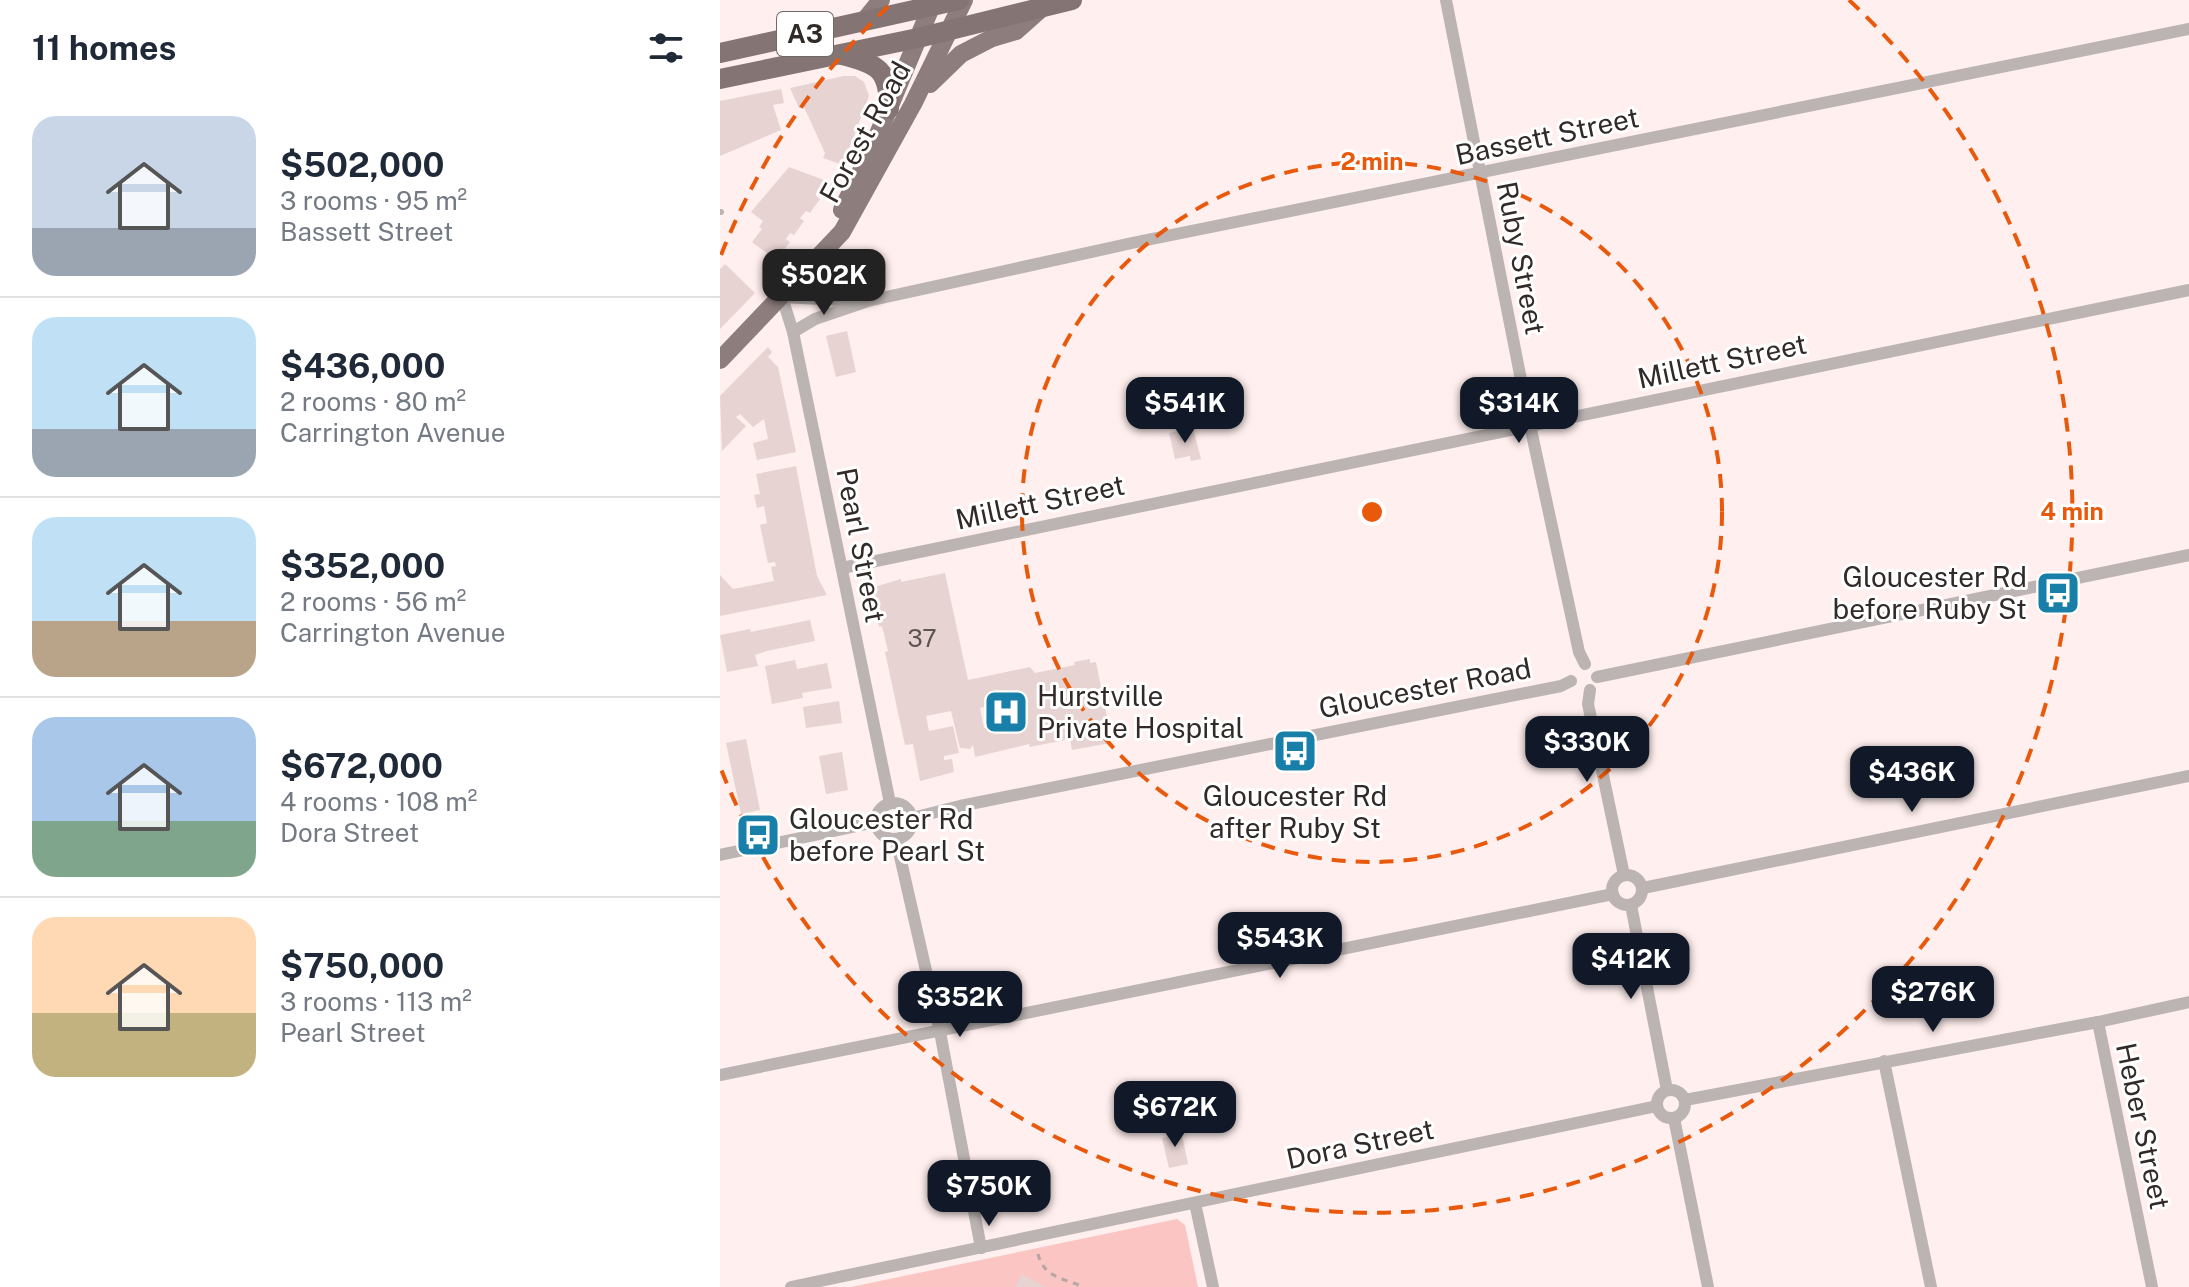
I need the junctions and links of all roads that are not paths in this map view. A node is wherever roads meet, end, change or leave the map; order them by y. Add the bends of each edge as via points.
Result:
1 (881, 0) edge
2 (962, 0) edge
3 (1072, 0) edge
4 (1446, 0) edge
5 (933, 3) edge
6 (1043, 6) junction
7 (864, 21) junction
8 (2189, 29) edge
9 (950, 30) junction
10 (918, 38) junction
11 (720, 53) edge
12 (838, 54) junction
13 (720, 79) edge
14 (913, 104) junction
15 (889, 109) junction
16 (1480, 174) junction
17 (799, 280) junction
18 (2189, 290) edge
19 (782, 297) junction
20 (868, 301) junction
21 (793, 332) junction
22 (720, 360) edge
23 (1530, 425) junction
24 (2189, 555) edge
25 (842, 568) junction
26 (1585, 664) junction
27 (1597, 677) junction
28 (1571, 681) junction
29 (1590, 690) junction
30 (2189, 776) edge
31 (890, 803) junction
32 (912, 818) junction
33 (876, 822) junction
34 (896, 839) junction
35 (720, 855) edge
36 (1624, 875) junction
37 (1643, 888) junction
38 (1613, 894) junction
39 (1631, 905) junction
40 (2189, 1002) edge
41 (2098, 1022) junction
42 (940, 1032) junction
43 (1884, 1061) junction
44 (720, 1075) edge
45 (1667, 1090) junction
46 (1685, 1100) junction
47 (1657, 1106) junction
48 (1674, 1118) junction
49 (1195, 1203) junction
50 (981, 1248) junction
51 (791, 1287) edge
52 (1213, 1287) edge
53 (1708, 1287) edge
54 (1931, 1287) edge
55 (2152, 1287) edge

1 - 7 main road
2 - 5 highway, A3
2 - 9 main road, Forest Road
3 - 6 highway, A3
4 - 16 street, Ruby Street
5 - 7 highway, A3
5 - 10 main road, Forest Road
6 - 9 highway, A3
6 - 14 main road via 1016,31 961,54
7 - 11 highway, A3
8 - 16 street, Bassett Street
9 - 10 highway, A3
9 - 14 main road, Forest Road
10 - 12 highway, A3
10 - 15 main road, Forest Road
12 - 13 highway, A3
12 - 15 highway via 863,60 884,74
14 - 17 main road, Forest Road via 842,232
15 - 17 main road, Forest Road via 850,194
16 - 20 street, Bassett Street
16 - 23 street, Ruby Street
17 - 19 main road, Forest Road
18 - 23 street, Millett Street
19 - 20 street, Bassett Street
19 - 21 street, Pearl Street
19 - 22 main road, Forest Road
20 - 21 street, Bassett Street
21 - 25 street, Pearl Street
23 - 25 street, Millett Street
23 - 26 street, Ruby Street
24 - 27 street
25 - 31 street, Pearl Street
26 - 27 street
26 - 28 street via 1574,669
27 - 29 street
28 - 29 street via 1578,690
28 - 32 street, Gloucester Road
29 - 36 street via 1588,704
30 - 37 street
31 - 32 street via 907,808
31 - 33 street via 881,808
32 - 34 street via 910,829
33 - 34 street via 881,833
33 - 35 street
34 - 42 street
36 - 37 street via 1636,878
36 - 38 street via 1615,882
37 - 39 street
38 - 39 street via 1621,904
38 - 42 street
39 - 45 street
40 - 41 street
41 - 43 street
41 - 55 street, Heber Street
42 - 44 street
42 - 50 street
43 - 46 street
43 - 54 street
45 - 46 street
45 - 47 street
46 - 48 street via 1682,1113
47 - 48 street via 1664,1116
47 - 49 street, Dora Street
48 - 53 street
49 - 50 street, Dora Street
49 - 52 street
50 - 51 street, Dora Street

